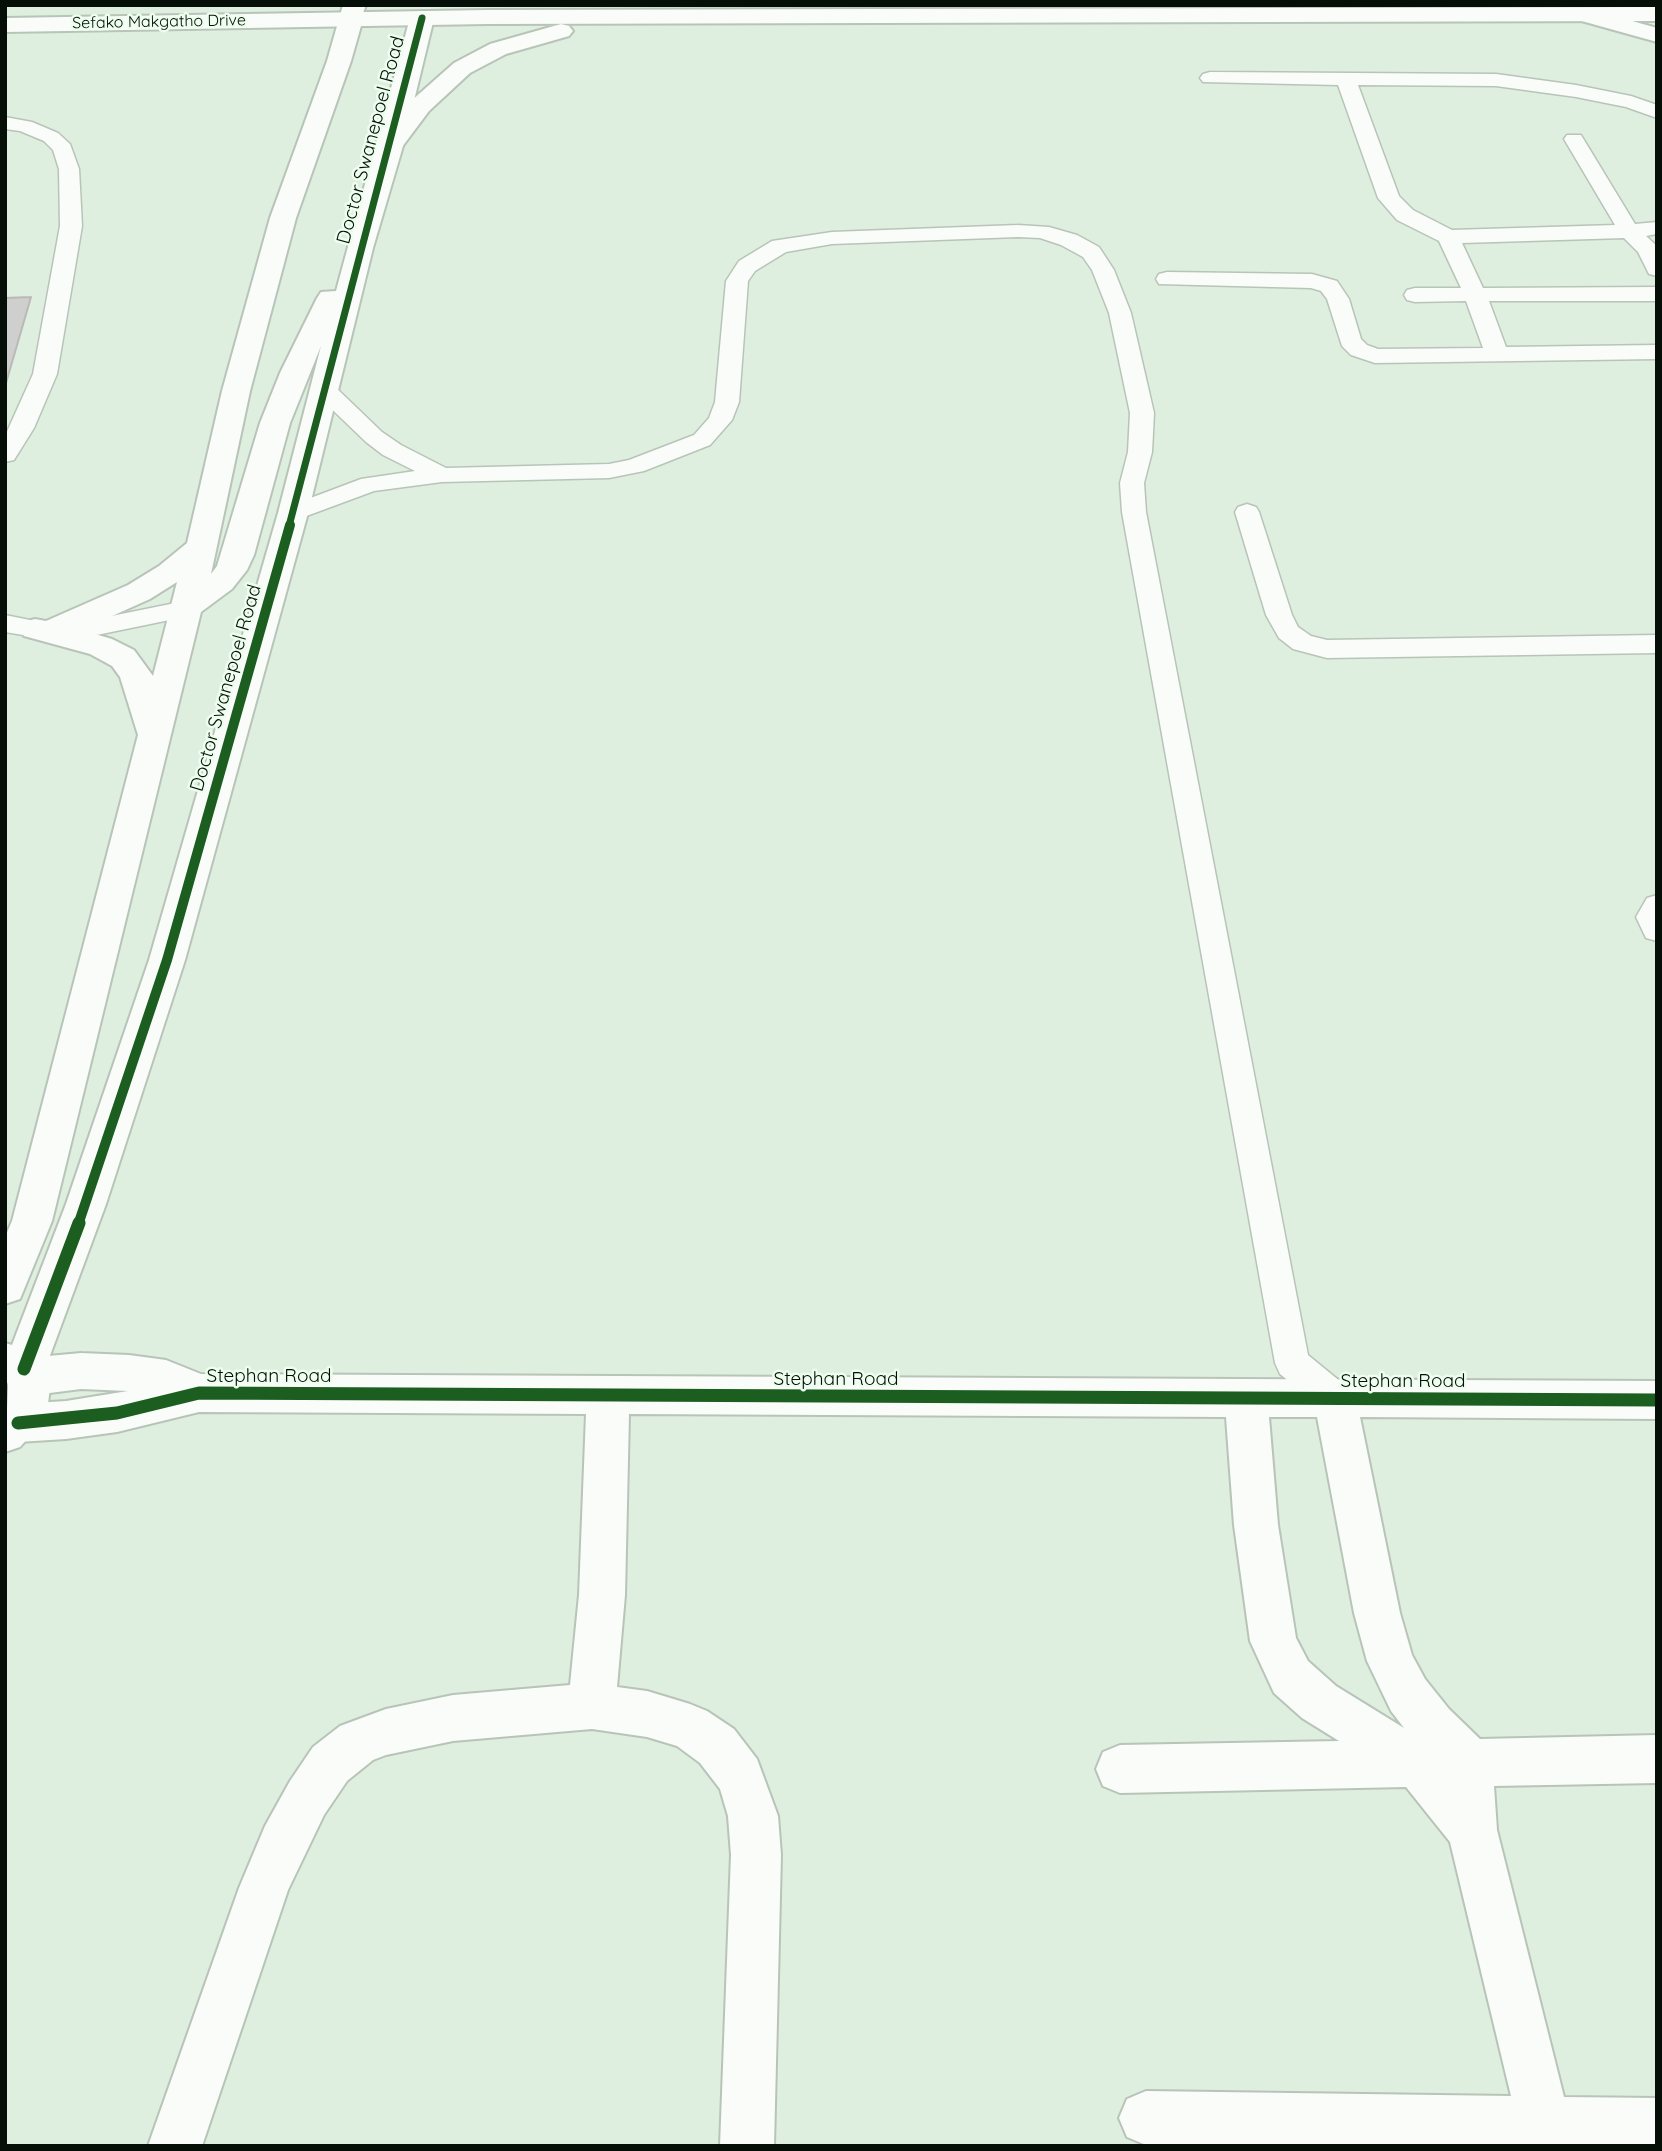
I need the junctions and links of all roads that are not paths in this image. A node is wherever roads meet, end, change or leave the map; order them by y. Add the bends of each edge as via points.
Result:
1 (353, 12) edge
2 (424, 12) edge
3 (1657, 14) edge
4 (1586, 15) junction
5 (738, 16) junction
6 (5, 25) edge
7 (1657, 35) edge
8 (1210, 78) dead end
9 (1346, 79) junction
10 (1657, 112) edge
11 (5, 123) edge
12 (1574, 139) dead end
13 (390, 146) junction
14 (1657, 228) edge
15 (1629, 231) junction
16 (1448, 237) junction
17 (360, 248) junction
18 (1657, 269) edge
19 (1167, 279) dead end
20 (1657, 294) edge
21 (1415, 295) dead end
22 (1475, 295) junction
23 (1657, 352) edge
24 (1497, 355) junction
25 (324, 389) junction
26 (5, 455) edge
27 (442, 475) junction
28 (1247, 512) dead end
29 (293, 513) junction
30 (202, 547) junction
31 (185, 609) junction
32 (31, 627) edge
33 (1657, 644) edge
34 (155, 739) junction
35 (1657, 906) edge
36 (1657, 930) edge
37 (5, 1287) edge
38 (1292, 1363) junction
39 (19, 1369) edge
40 (199, 1393) junction
41 (608, 1395) junction
42 (1247, 1398) junction
43 (1335, 1398) junction
44 (1657, 1400) edge
45 (11, 1428) edge
46 (592, 1706) junction
47 (1657, 1759) edge
48 (1469, 1761) junction
49 (1416, 1762) junction
50 (1120, 1769) dead end
51 (1472, 1830) junction
52 (1146, 2118) dead end
53 (1657, 2125) edge
54 (1547, 2135) edge
55 (176, 2146) edge
56 (747, 2146) edge

1 - 2 street, Sefako Makgatho Drive
1 - 6 street, Sefako Makgatho Drive
1 - 30 street via 283,218 236,391
2 - 5 street, Sefako Makgatho Drive
2 - 13 street, Doctor Swanepoel Road
3 - 4 street, Sefako Makgatho Drive
4 - 5 street, Sefako Makgatho Drive
4 - 7 street
5 - 13 street via 578,29 498,49 445,80
8 - 9 lane
9 - 10 lane via 1496,80 1576,91
9 - 16 lane via 1389,198 1405,215
11 - 26 lane via 51,137 62,148 69,169 71,226 45,374
12 - 15 lane
13 - 17 street, Doctor Swanepoel Road
14 - 15 lane
15 - 16 lane
15 - 18 lane via 1648,249
16 - 22 lane
17 - 25 street, Doctor Swanepoel Road
17 - 31 street via 294,373 231,570
19 - 24 lane via 1312,281 1329,286 1338,299 1350,341 1374,356
20 - 22 lane
21 - 22 lane
22 - 24 lane
23 - 24 lane
25 - 27 lane via 374,438
25 - 29 street, Doctor Swanepoel Road
27 - 29 lane via 370,484
27 - 38 lane via 609,471 635,467 702,440 720,420 727,402 737,281 747,266 780,246 832,238 1018,231 1069,240 1091,252 1120,313 1142,413 1140,452 1132,483 1134,512
28 - 33 lane via 1279,615 1287,632 1301,643 1327,649
29 - 39 street, Doctor Swanepoel Road via 167,960 86,1204
30 - 31 street
30 - 32 street via 139,592
31 - 32 lane via 99,626
31 - 34 street
32 - 34 street via 101,646 123,658 136,674
34 - 37 street via 32,1221
35 - 36 lane via 1651,917
38 - 42 lane
38 - 43 lane
39 - 40 street, Stephan Road via 129,1373
39 - 45 street, Doctor Swanepoel Road via 29,1387 29,1399
40 - 41 street, Stephan Road
40 - 45 street, Stephan Road via 117,1413
41 - 42 street, Stephan Road
41 - 46 street via 603,1595
42 - 43 street, Stephan Road
42 - 49 street via 1256,1525 1273,1641 1291,1677 1319,1702
43 - 44 street, Stephan Road
43 - 48 street via 1390,1661 1408,1695
46 - 55 street via 453,1718 386,1732 356,1744 330,1764 307,1798 264,1888
46 - 56 street via 647,1714 690,1727 717,1746 740,1776 753,1816 756,1855
47 - 48 street
48 - 49 street
48 - 51 street
49 - 50 street
49 - 51 street
51 - 54 street
52 - 54 street
53 - 54 street

